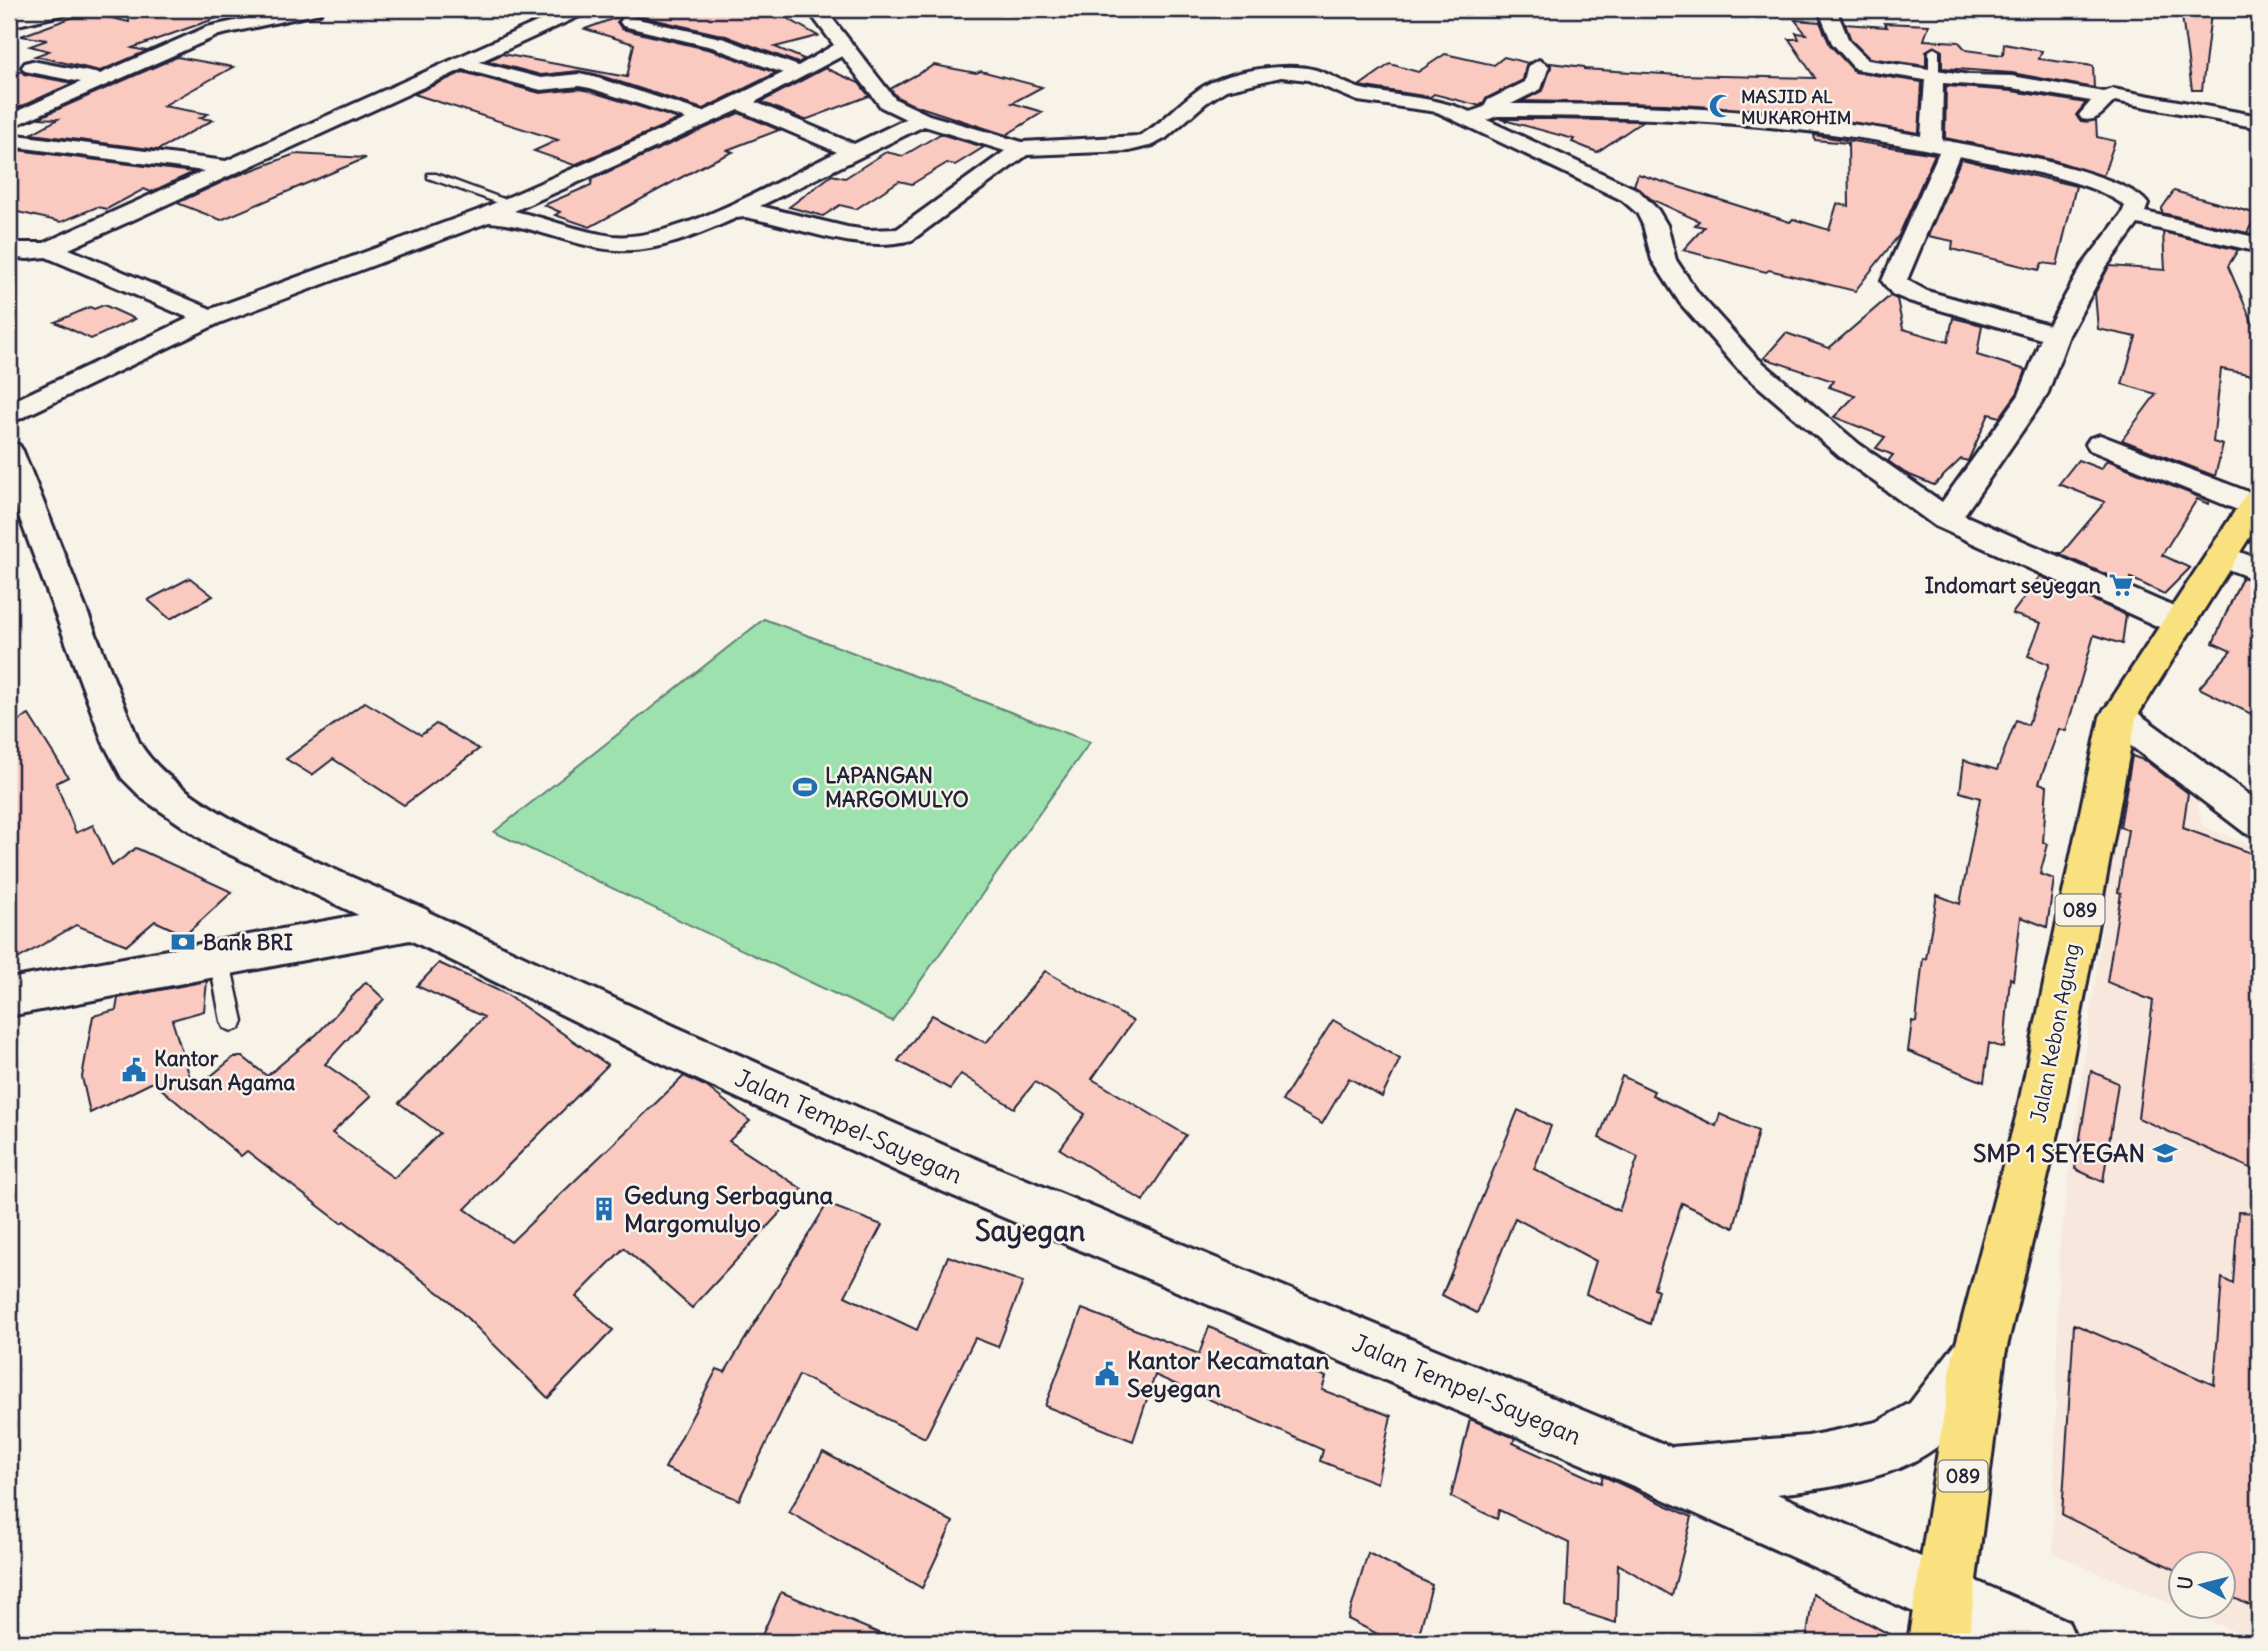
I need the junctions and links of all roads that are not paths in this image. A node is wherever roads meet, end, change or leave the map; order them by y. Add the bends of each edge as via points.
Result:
1 (64, 9) edge
2 (314, 9) edge
3 (549, 9) edge
4 (646, 9) edge
5 (816, 9) edge
6 (1827, 9) edge
7 (576, 11) edge
8 (671, 13) dead end
9 (9, 22) edge
10 (629, 22) dead end
11 (845, 47) junction
12 (1934, 51) dead end
13 (458, 62) junction
14 (1539, 66) dead end
15 (32, 67) dead end
16 (800, 73) junction
17 (1933, 79) junction
18 (99, 80) junction
19 (2106, 98) junction
20 (739, 103) junction
21 (1494, 110) junction
22 (702, 118) junction
23 (922, 119) junction
24 (1471, 119) junction
25 (2083, 121) dead end
26 (9, 122) edge
27 (2259, 122) edge
28 (9, 140) edge
29 (1941, 145) junction
30 (1021, 149) junction
31 (852, 151) junction
32 (225, 167) junction
33 (432, 176) dead end
34 (511, 204) junction
35 (732, 211) junction
36 (487, 215) junction
37 (2132, 216) junction
38 (2259, 245) edge
39 (48, 249) junction
40 (9, 250) edge
41 (210, 318) junction
42 (2056, 335) junction
43 (9, 413) edge
44 (2099, 444) dead end
45 (9, 451) edge
46 (2258, 502) edge
47 (1946, 519) junction
48 (2222, 556) junction
49 (2259, 571) edge
50 (2180, 623) junction
51 (2118, 717) junction
52 (2259, 822) edge
53 (413, 922) junction
54 (219, 958) junction
55 (9, 998) edge
56 (232, 1021) dead end
57 (1979, 1355) junction
58 (1671, 1475) junction
59 (1942, 1620) edge
60 (2047, 1642) edge

1 - 9 street
2 - 18 street via 213,31
3 - 7 lane
4 - 8 street
5 - 11 street
6 - 17 street via 1842,43 1857,62
7 - 13 street
10 - 16 street via 718,43
11 - 16 street
11 - 23 street via 888,103
12 - 17 lane
13 - 22 street via 541,84 594,83
13 - 32 street
14 - 21 street via 1534,85 1497,102
15 - 18 street
16 - 20 street
17 - 19 street via 2012,82
17 - 29 street
18 - 26 street
19 - 25 street
19 - 27 street via 2122,96
20 - 22 street
20 - 31 street
21 - 24 street
21 - 29 street via 1702,116 1820,126
22 - 34 street
23 - 30 street
23 - 31 street
24 - 30 street via 1443,107 1358,95 1312,75 1281,71 1219,86 1146,141
24 - 47 street via 1630,195 1655,225 1673,276 1746,363 1849,450
28 - 32 street
29 - 37 street via 2126,194 2137,204
29 - 42 street via 1894,281 1918,296
30 - 35 street via 894,238 867,237 754,211
31 - 35 street
32 - 39 street
33 - 34 lane
34 - 36 street
35 - 36 street via 661,240 620,243 523,218
36 - 41 street
37 - 38 street
37 - 42 street via 2094,266
39 - 40 street
39 - 41 street
41 - 43 street
42 - 47 street via 2033,395
44 - 46 street
45 - 53 street, Jalan Tempel-Sayegan via 135,768 179,806 226,835
46 - 48 main road, Jalan Kebon Agung / 089
47 - 50 street
48 - 49 street
48 - 50 main road, Jalan Kebon Agung / 089
50 - 51 main road, Jalan Kebon Agung / 089
51 - 52 street
51 - 57 main road, Jalan Kebon Agung / 089 via 2039,1117
53 - 54 street
53 - 58 street, Jalan Tempel-Sayegan via 660,1041 933,1164
54 - 55 street
54 - 56 lane
57 - 58 street via 1929,1422 1896,1444 1853,1456
57 - 59 main road, 089
58 - 59 street, Jalan Tempel-Sayegan
59 - 60 street, Jalan Tempel-Sayegan

